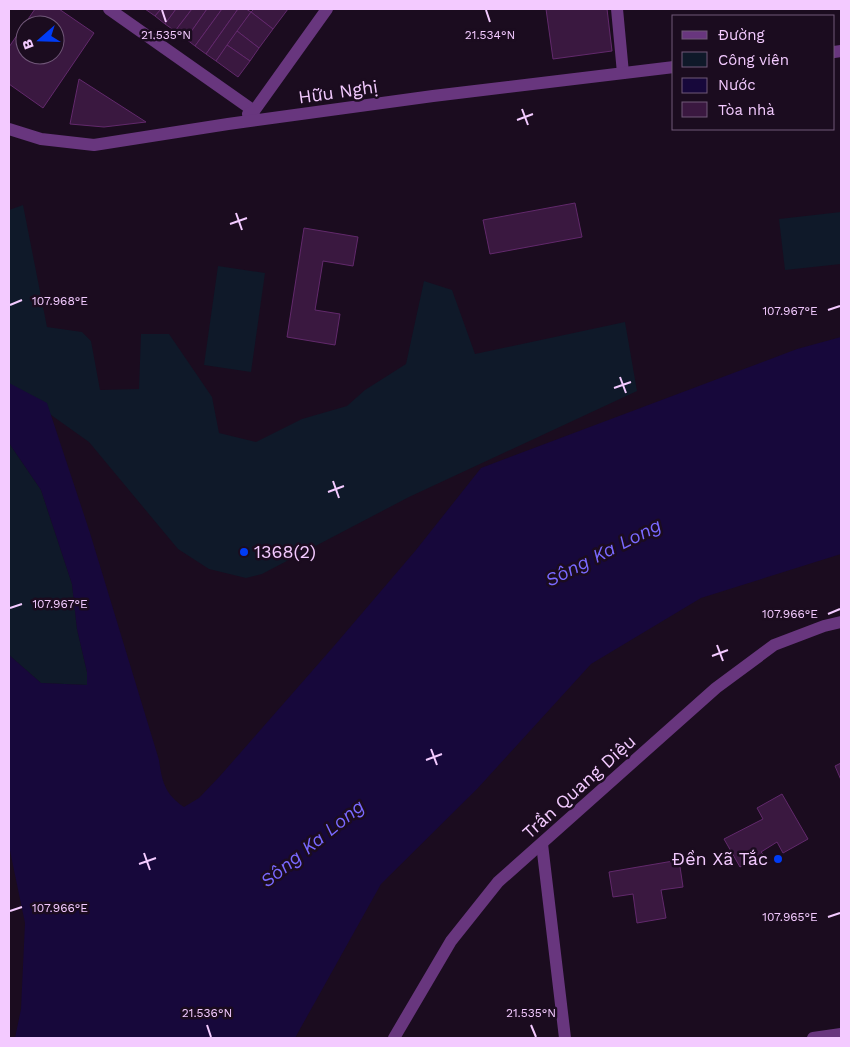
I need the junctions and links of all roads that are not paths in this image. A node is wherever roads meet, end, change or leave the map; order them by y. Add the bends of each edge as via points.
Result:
1 (109, 9) edge
2 (327, 9) edge
3 (617, 9) edge
4 (672, 68) edge
5 (623, 72) junction
6 (254, 111) junction
7 (228, 124) junction
8 (9, 129) edge
9 (841, 622) edge
10 (542, 844) junction
11 (841, 1034) edge
12 (394, 1038) edge
13 (565, 1038) edge
14 (813, 1038) edge

1 - 6 street
2 - 6 street
3 - 5 street
4 - 5 street, Hữu Nghị
5 - 7 street, Hữu Nghị
6 - 7 street
7 - 8 street, Hữu Nghị via 94,145 41,139
9 - 10 street, Trần Quang Diệu via 767,650 716,688
10 - 12 street, Trần Quang Diệu via 498,882 451,941
10 - 13 street
11 - 14 street

